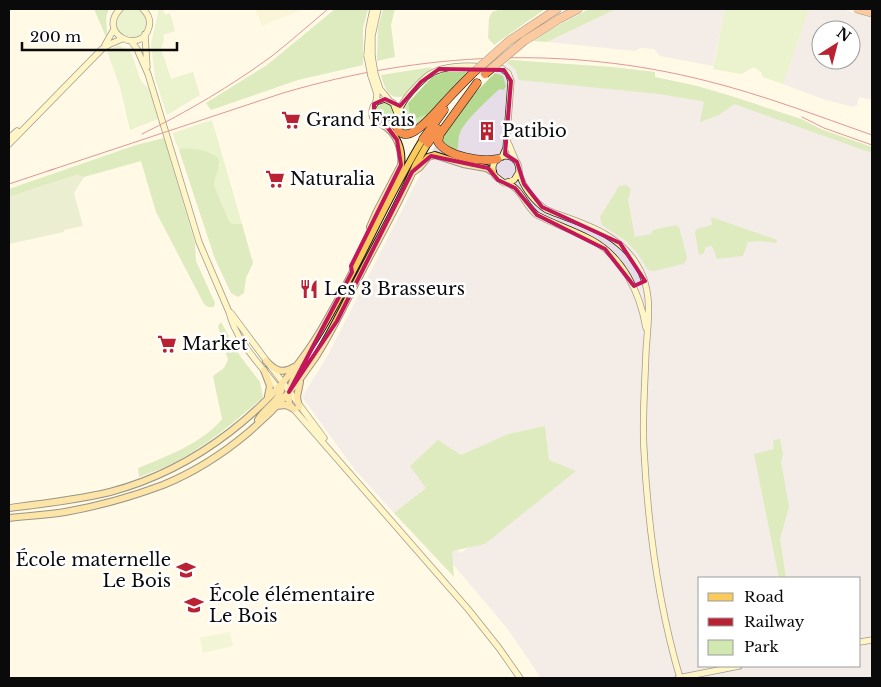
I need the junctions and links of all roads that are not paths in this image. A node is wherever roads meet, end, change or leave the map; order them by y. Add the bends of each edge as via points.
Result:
1 (118, 9) edge
2 (142, 9) edge
3 (151, 9) edge
4 (373, 9) edge
5 (378, 9) edge
6 (557, 9) edge
7 (578, 9) edge
8 (858, 9) edge
9 (872, 13) edge
10 (148, 16) junction
11 (114, 29) junction
12 (145, 34) junction
13 (122, 39) junction
14 (131, 41) junction
15 (102, 49) junction
16 (370, 56) junction
17 (473, 73) junction
18 (148, 74) junction
19 (373, 75) junction
20 (476, 82) junction
21 (407, 97) junction
22 (390, 101) junction
23 (376, 102) junction
24 (396, 116) junction
25 (27, 124) junction
26 (383, 125) junction
27 (9, 138) edge
28 (507, 138) junction
29 (425, 141) junction
30 (9, 144) edge
31 (500, 158) junction
32 (515, 160) junction
33 (412, 172) junction
34 (493, 172) junction
35 (519, 172) junction
36 (507, 183) junction
37 (352, 272) junction
38 (645, 281) junction
39 (634, 286) junction
40 (229, 312) junction
41 (647, 336) junction
42 (266, 361) junction
43 (299, 363) junction
44 (264, 370) junction
45 (303, 374) junction
46 (284, 393) junction
47 (268, 398) junction
48 (276, 406) junction
49 (297, 408) junction
50 (256, 425) junction
51 (9, 508) edge
52 (9, 518) edge
53 (734, 667) edge
54 (520, 678) edge
55 (679, 678) edge

1 - 11 street via 113,20
2 - 10 street
3 - 10 street
4 - 16 street via 368,28
5 - 16 street
6 - 17 highway, bridge via 509,41
7 - 20 highway, bridge via 524,41
8 - 9 highway
10 - 12 street
11 - 13 street
11 - 15 street
12 - 14 street
12 - 18 street
13 - 14 street
13 - 15 street
14 - 18 street
15 - 25 street
16 - 19 street, bridge
17 - 24 highway via 415,132 401,132 396,125
17 - 29 highway via 444,109
18 - 40 street via 199,242
19 - 22 street
19 - 23 street
20 - 29 highway
20 - 31 highway via 440,134 438,142 443,148 461,156 487,160
21 - 22 street via 398,102
21 - 24 street
21 - 28 street via 439,69 501,68 511,79
22 - 23 street
22 - 24 street via 395,105
23 - 26 street via 372,115
24 - 26 street via 389,124
25 - 27 street
25 - 30 street
26 - 37 main road via 397,140 401,165 351,266
28 - 31 street
28 - 32 street
29 - 33 main road
29 - 37 main road via 400,180
31 - 32 street via 509,156
31 - 34 street via 493,165
32 - 35 street
33 - 34 main road via 428,157 435,155
33 - 45 main road via 337,321
34 - 36 street via 498,180
35 - 36 street
35 - 38 street via 542,207 600,231 620,243 636,262
36 - 39 street via 516,188 536,215 605,249
37 - 43 main road
38 - 39 street
38 - 41 street via 649,307
39 - 41 street
40 - 42 street
40 - 44 street via 233,326
41 - 55 street via 644,430 649,518
42 - 43 main road via 281,372
42 - 46 street
43 - 46 main road
43 - 46 main road
44 - 46 street
44 - 47 main road via 270,386
45 - 46 main road
45 - 49 main road
46 - 47 main road
46 - 48 main road
46 - 49 street
46 - 49 street
46 - 50 main road via 262,413
47 - 51 main road via 205,450 157,476 86,498
48 - 49 main road
48 - 50 main road
49 - 54 street via 477,621
50 - 52 main road via 212,458 164,484 94,506
53 - 55 street

